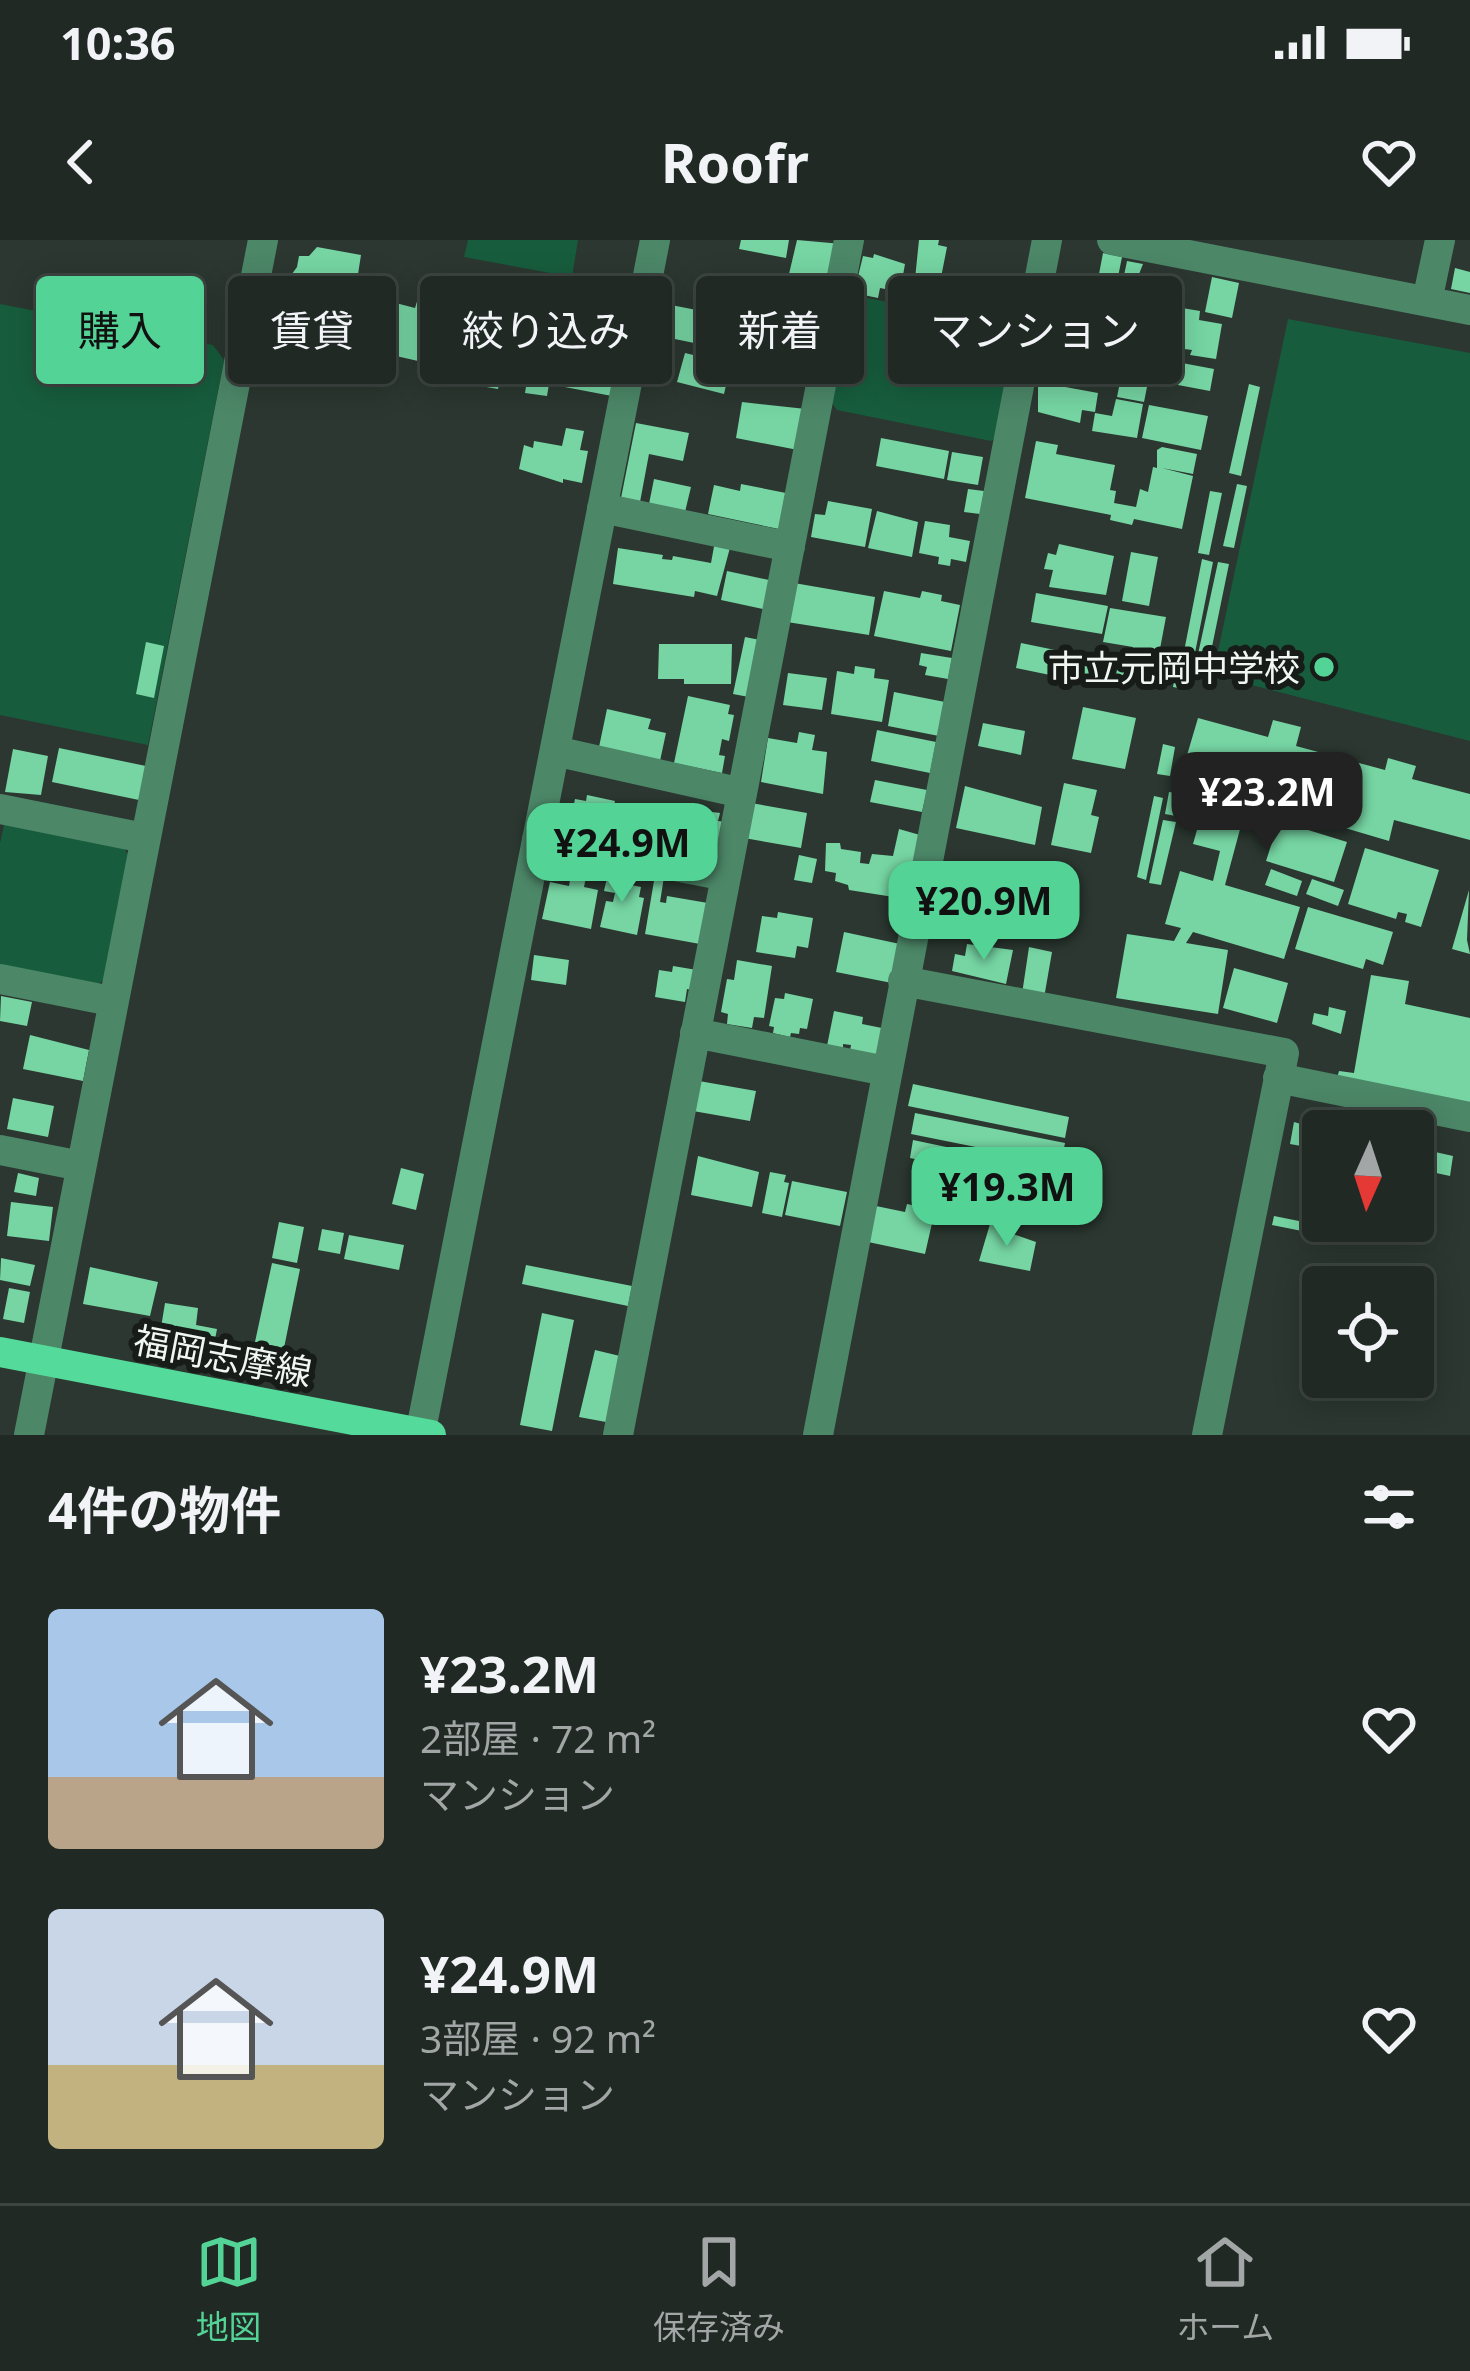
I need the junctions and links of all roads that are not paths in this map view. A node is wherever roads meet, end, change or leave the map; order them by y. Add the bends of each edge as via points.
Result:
1 (263, 240) edge
2 (655, 240) edge
3 (850, 240) edge
4 (1047, 240) edge
5 (1112, 240) edge
6 (1440, 240) edge
7 (1427, 301) junction
8 (1470, 310) edge
9 (602, 508) junction
10 (790, 547) junction
11 (555, 751) junction
12 (742, 793) junction
13 (0, 809) edge
14 (144, 838) junction
15 (537, 839) junction
16 (726, 876) junction
17 (0, 979) edge
18 (903, 981) junction
19 (111, 1000) junction
20 (695, 1034) junction
21 (886, 1071) junction
22 (1278, 1078) junction
23 (1470, 1117) edge
24 (0, 1150) edge
25 (81, 1166) junction
26 (0, 1352) edge
27 (43, 1362) junction
28 (424, 1434) edge
29 (28, 1435) edge
30 (617, 1435) edge
31 (818, 1435) edge
32 (1207, 1435) edge

1 - 14 street
2 - 9 street
3 - 10 street
4 - 18 street
5 - 7 street
6 - 7 street
7 - 8 street
9 - 10 street
9 - 11 street
10 - 12 street
11 - 12 street
11 - 15 street
12 - 16 street
13 - 14 street
14 - 19 street
15 - 16 street
15 - 28 street
16 - 20 street
17 - 19 street
18 - 21 street
18 - 22 street via 1284,1053
19 - 25 street
20 - 21 street
20 - 30 street
21 - 31 street
22 - 23 street
22 - 32 street
24 - 25 street
25 - 27 street
26 - 27 main road, 福岡志摩線
27 - 28 main road, 福岡志摩線
27 - 29 street

